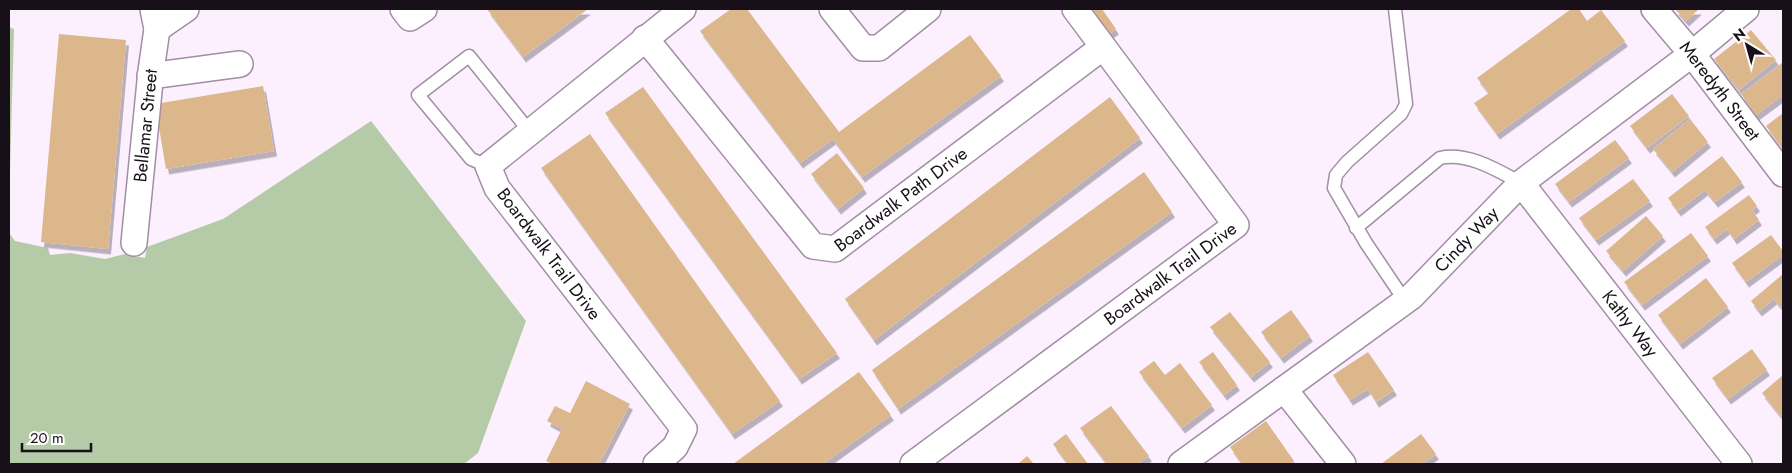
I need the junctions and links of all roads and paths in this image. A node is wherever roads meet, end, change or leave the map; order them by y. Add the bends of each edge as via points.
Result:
1 (186, 9) edge
2 (403, 9) edge
3 (424, 9) edge
4 (682, 9) edge
5 (832, 9) edge
6 (928, 9) edge
7 (1075, 9) edge
8 (1396, 9) edge
9 (1654, 9) edge
10 (1746, 9) edge
11 (155, 19) edge
12 (645, 38) junction
13 (1103, 47) junction
14 (1692, 54) junction
15 (240, 64) dead end
16 (150, 76) junction
17 (530, 132) junction
18 (488, 166) junction
19 (1783, 174) edge
20 (1521, 183) junction
21 (1356, 228) junction
22 (134, 243) dead end
23 (1405, 301) junction
24 (1284, 389) junction
25 (656, 464) edge
26 (913, 464) edge
27 (1181, 464) edge
28 (1343, 464) edge
29 (1739, 464) edge

1 - 11 street
2 - 3 street via 410,18
4 - 12 street
5 - 6 street via 863,48 879,48
7 - 13 street, Boardwalk Trail Drive
8 - 21 lane via 1406,104 1401,114 1336,175 1334,188
9 - 14 street, Meredyth Street
10 - 14 street, Cindy Way
11 - 16 street, Bellamar Street
12 - 13 street, Boardwalk Path Drive via 813,246 835,249
12 - 17 street
13 - 26 street, Boardwalk Trail Drive via 1236,225
14 - 19 street, Meredyth Street
14 - 20 street, Cindy Way
15 - 16 street
16 - 22 street, Bellamar Street
17 - 18 street
17 - 18 lane via 469,56 418,94 471,160
18 - 25 street, Boardwalk Trail Drive via 497,188 684,430 675,447
20 - 21 lane via 1487,165 1450,156 1440,158
20 - 23 street, Cindy Way
20 - 29 street, Kathy Way
21 - 23 lane
23 - 24 street, Cindy Way
24 - 27 street, Cindy Way
24 - 28 street

